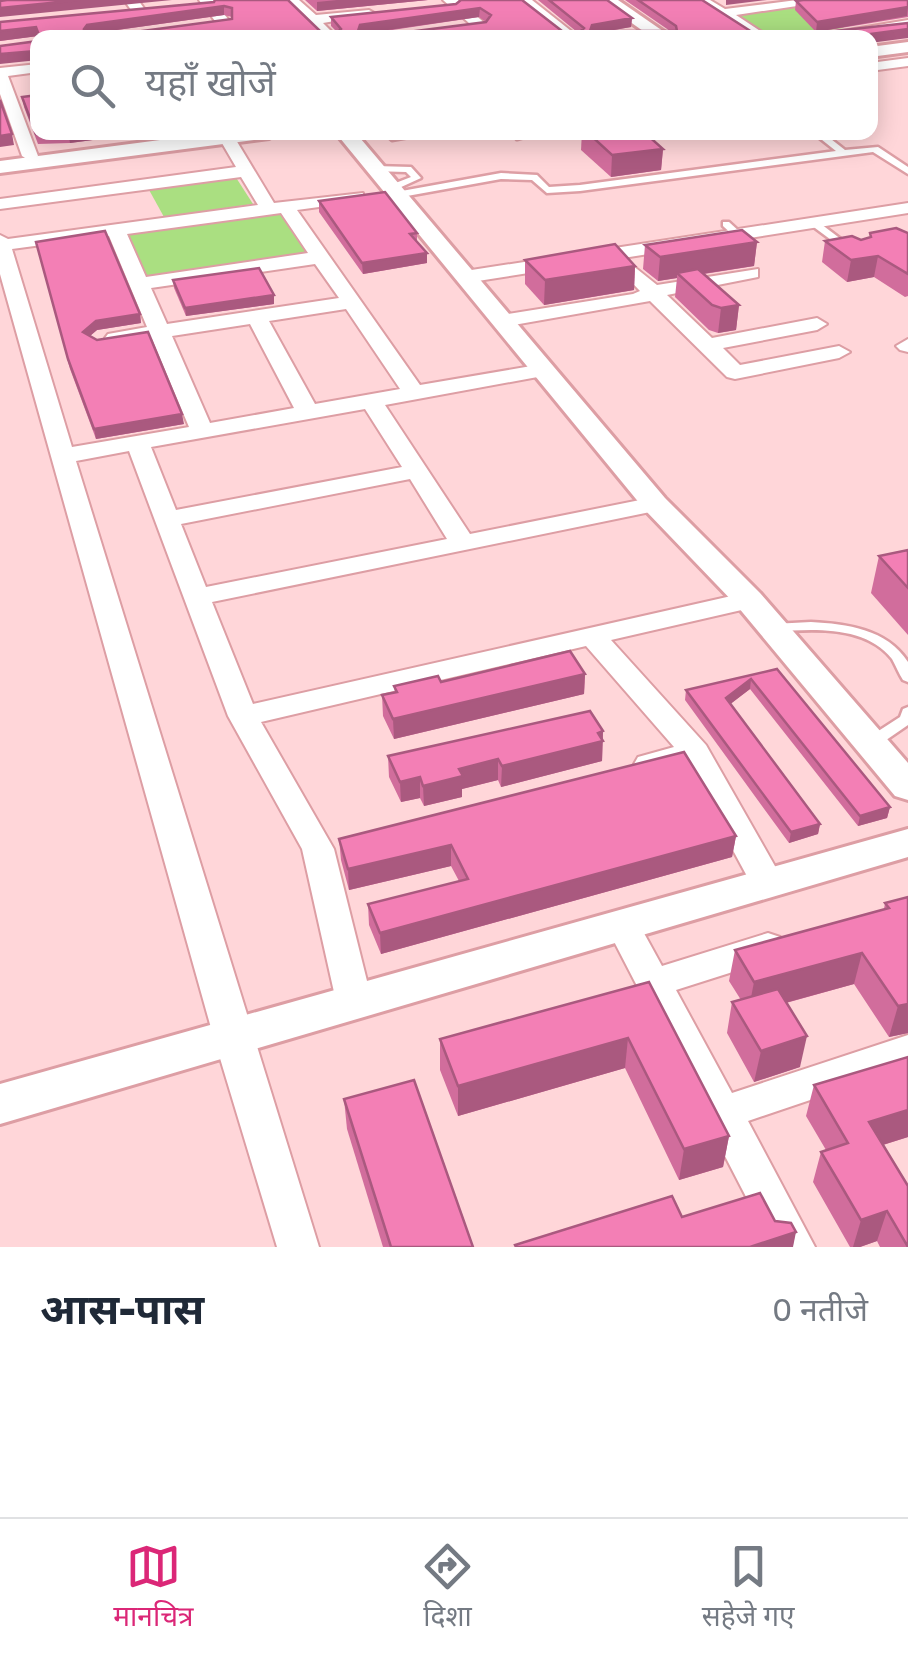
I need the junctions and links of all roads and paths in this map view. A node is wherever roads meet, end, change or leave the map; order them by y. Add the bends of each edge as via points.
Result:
1 (292, 0) edge
2 (368, 0) edge
3 (524, 0) edge
4 (608, 0) edge
5 (701, 0) edge
6 (830, 0) edge
7 (202, 3) edge
8 (448, 4) edge
9 (135, 5) edge
10 (156, 9) edge
11 (722, 12) junction
12 (119, 13) edge
13 (311, 20) junction
14 (908, 24) edge
15 (225, 30) edge
16 (323, 30) edge
17 (480, 30) edge
18 (563, 30) edge
19 (654, 30) edge
20 (751, 30) edge
21 (865, 30) edge
22 (908, 51) edge
23 (878, 54) edge
24 (908, 62) edge
25 (878, 66) edge
26 (30, 69) edge
27 (0, 73) edge
28 (30, 132) edge
29 (178, 140) edge
30 (184, 140) edge
31 (227, 140) edge
32 (352, 140) edge
33 (827, 140) edge
34 (843, 152) junction
35 (30, 156) junction
36 (0, 163) edge
37 (246, 171) junction
38 (908, 171) edge
39 (389, 186) junction
40 (0, 204) edge
41 (145, 205) junction
42 (278, 208) junction
43 (905, 211) edge
44 (814, 223) junction
45 (116, 230) junction
46 (1, 243) edge
47 (724, 252) edge
48 (859, 256) edge
49 (322, 257) junction
50 (622, 260) junction
51 (752, 273) dead end
52 (466, 278) junction
53 (137, 284) junction
54 (653, 292) junction
55 (351, 302) junction
56 (255, 314) junction
57 (502, 320) junction
58 (817, 324) dead end
59 (162, 332) junction
60 (98, 340) edge
61 (708, 345) junction
62 (839, 352) dead end
63 (543, 370) junction
64 (414, 393) junction
65 (370, 401) junction
66 (308, 412) junction
67 (203, 432) junction
68 (137, 442) junction
69 (64, 456) junction
70 (416, 472) junction
71 (656, 504) junction
72 (167, 519) junction
73 (463, 544) junction
74 (198, 597) junction
75 (749, 600) junction
76 (773, 628) junction
77 (591, 635) junction
78 (908, 677) edge
79 (243, 716) junction
80 (905, 719) edge
81 (871, 743) junction
82 (696, 752) junction
83 (620, 772) edge
84 (908, 787) edge
85 (356, 840) edge
86 (908, 843) edge
87 (318, 849) junction
88 (766, 882) junction
89 (622, 924) junction
90 (799, 938) edge
91 (654, 983) junction
92 (354, 1000) junction
93 (232, 1035) junction
94 (908, 1051) edge
95 (0, 1104) edge
96 (723, 1113) junction
97 (298, 1247) edge
98 (794, 1247) edge

1 - 13 street
2 - 13 street via 382,12
3 - 18 street
4 - 19 street
5 - 11 street
6 - 11 street
7 - 15 street
8 - 17 street
9 - 10 street
9 - 12 street
11 - 20 street
13 - 16 street
14 - 21 street
22 - 23 street
24 - 25 street
26 - 27 street
27 - 28 street
28 - 35 street
29 - 35 street
30 - 36 street
31 - 37 street
32 - 39 street
33 - 34 lane
34 - 38 lane via 875,148
34 - 39 lane via 580,188 546,190 534,177 501,176
35 - 36 street
37 - 41 street
37 - 42 street
39 - 42 street
39 - 52 street
40 - 41 street
41 - 42 street
41 - 45 street
42 - 49 street
43 - 44 street
44 - 48 lane
44 - 50 street via 732,230
45 - 46 street
45 - 53 street
46 - 69 street
47 - 50 street
49 - 53 street
49 - 55 street
50 - 52 street
50 - 54 street
51 - 54 street via 710,289
52 - 57 street
53 - 59 street
54 - 57 street
54 - 61 street
55 - 56 street
55 - 64 street
56 - 59 street
56 - 66 street
57 - 63 street
58 - 61 street via 752,329
59 - 60 street
59 - 67 street
61 - 62 street via 735,372
63 - 64 street
63 - 71 street
64 - 65 street
65 - 66 street
65 - 70 street
66 - 67 street
67 - 68 street
68 - 69 street
68 - 72 street
69 - 93 street
70 - 72 street
70 - 73 street
71 - 73 street
71 - 75 street
72 - 74 street
73 - 74 street
74 - 79 street
75 - 76 street
75 - 77 street
76 - 78 lane via 844,627 886,645
76 - 81 street
77 - 79 street
77 - 82 street
79 - 87 street
80 - 81 lane
81 - 84 street
82 - 83 street
82 - 88 street
85 - 87 street
86 - 88 street
87 - 92 street
88 - 89 street
89 - 91 street
89 - 92 street
90 - 91 street
91 - 96 street
92 - 93 street
93 - 95 street
93 - 97 street
94 - 96 street
96 - 98 street

